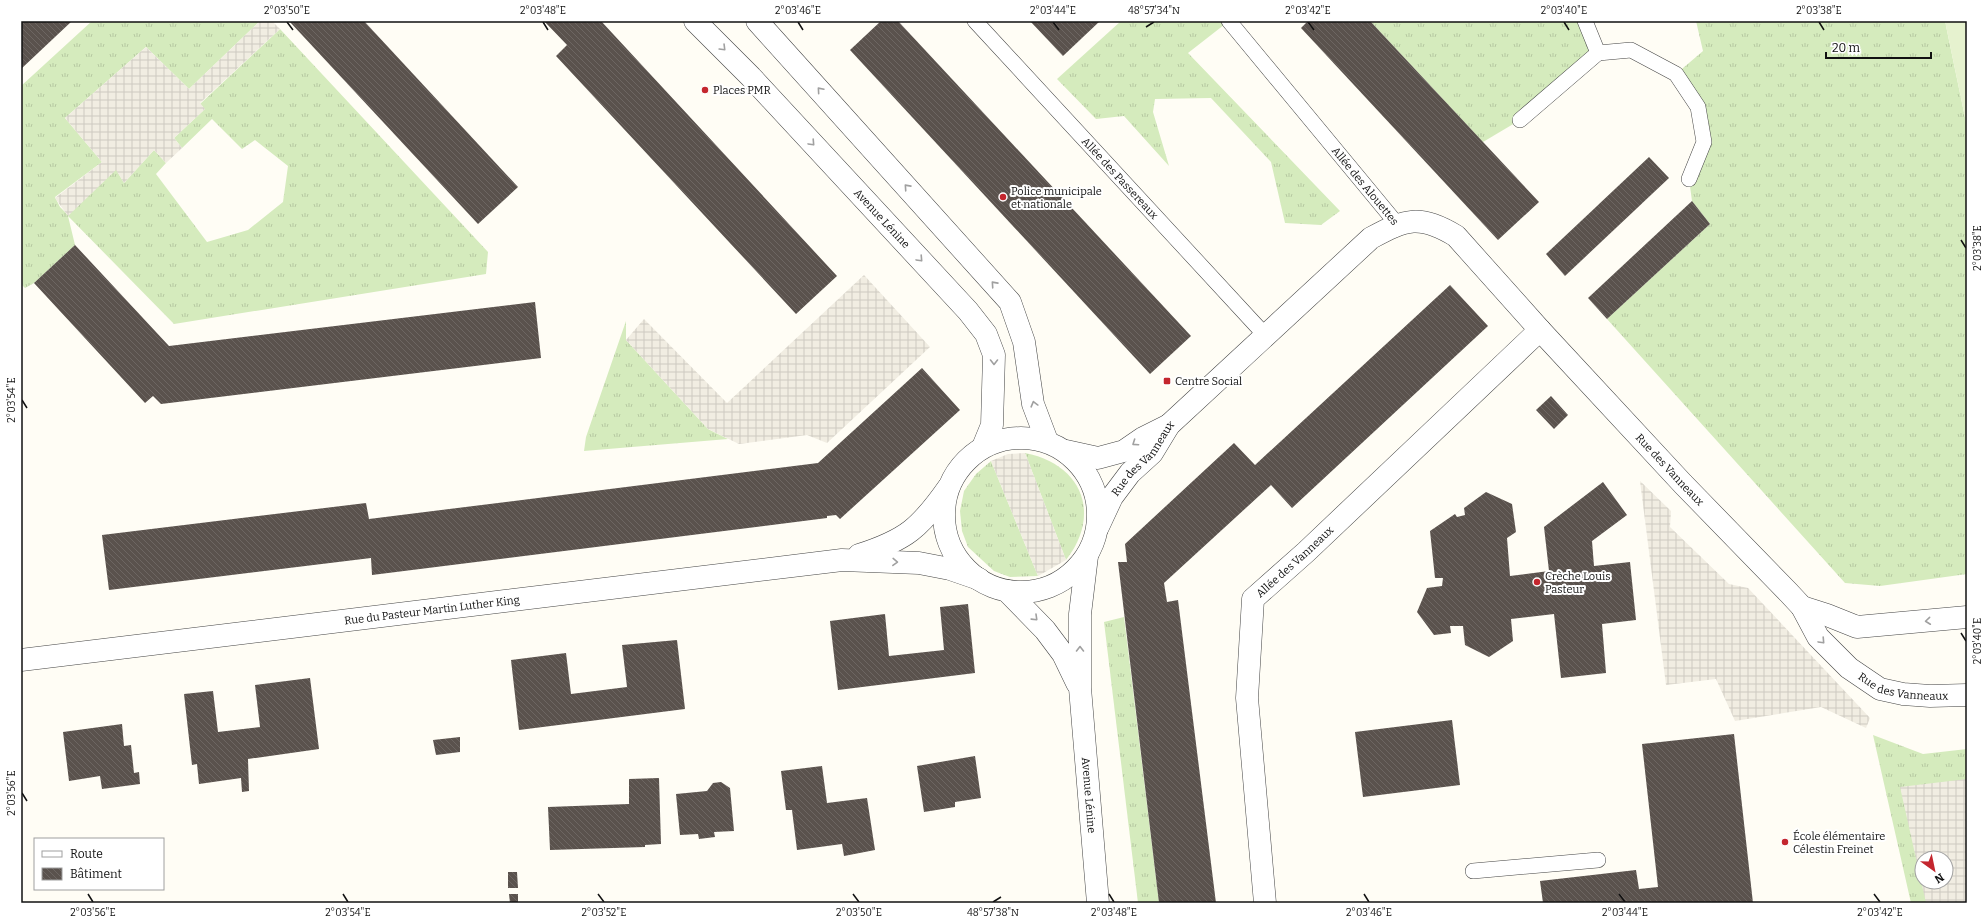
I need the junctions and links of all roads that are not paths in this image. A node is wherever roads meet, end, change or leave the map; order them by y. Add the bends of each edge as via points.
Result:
1 (695, 21) edge
2 (757, 21) edge
3 (975, 21) edge
4 (1229, 21) edge
5 (1585, 21) edge
6 (1598, 53) junction
7 (1520, 120) dead end
8 (1689, 179) dead end
9 (1397, 224) junction
10 (1540, 330) junction
11 (1265, 335) junction
12 (1169, 425) junction
13 (1047, 441) junction
14 (983, 447) junction
15 (1066, 451) junction
16 (948, 488) junction
17 (1098, 527) junction
18 (1087, 556) junction
19 (842, 560) junction
20 (979, 579) junction
21 (1007, 591) junction
22 (1802, 608) junction
23 (1967, 617) edge
24 (21, 660) edge
25 (1080, 688) junction
26 (1967, 695) edge
27 (1598, 860) dead end
28 (1472, 871) dead end
29 (1098, 903) edge
30 (1266, 903) edge

1 -> 14 street, Avenue Lénine via 810,140 968,311 986,334 994,354 994,399 992,425
13 -> 2 street via 1033,404 1024,342 1010,302
3 - 11 lane, Allée des Passereaux
4 - 9 lane, Allée des Alouettes
5 - 6 lane
6 - 7 lane
6 - 8 lane via 1631,50 1676,74 1698,108 1704,142
9 - 10 street, Allée des Alouettes via 1417,221 1440,227 1456,236
9 - 11 street via 1371,238
10 - 22 street, Rue des Vanneaux
10 - 30 street, Allée des Vanneaux via 1254,599 1247,698
11 - 12 street
12 -> 15 street, Rue des Vanneaux via 1124,451 1098,458
12 - 17 street, Rue des Vanneaux via 1152,453 1130,473 1112,497
13 - 14 street via 1025,437 1004,439
13 - 15 street
14 - 16 street via 963,462
15 - 17 street via 1082,466 1093,484 1099,508
16 - 19 street, Rue du Pasteur Martin Luther King via 930,514 908,534 886,547
16 - 20 street via 944,507 945,532 954,554 966,569
17 - 18 street
18 - 21 street via 1078,568 1052,586 1038,591
25 -> 18 street, Avenue Lénine via 1080,614
19 -> 20 street, Rue du Pasteur Martin Luther King via 919,563 950,569
19 - 24 street, Rue du Pasteur Martin Luther King
20 - 21 street
21 -> 25 street, Avenue Lénine via 1045,630 1063,654
23 -> 22 street via 1857,627
22 -> 26 street, Rue des Vanneaux via 1818,637 1849,668 1880,689 1930,696
25 - 29 street, Avenue Lénine
27 - 28 lane

